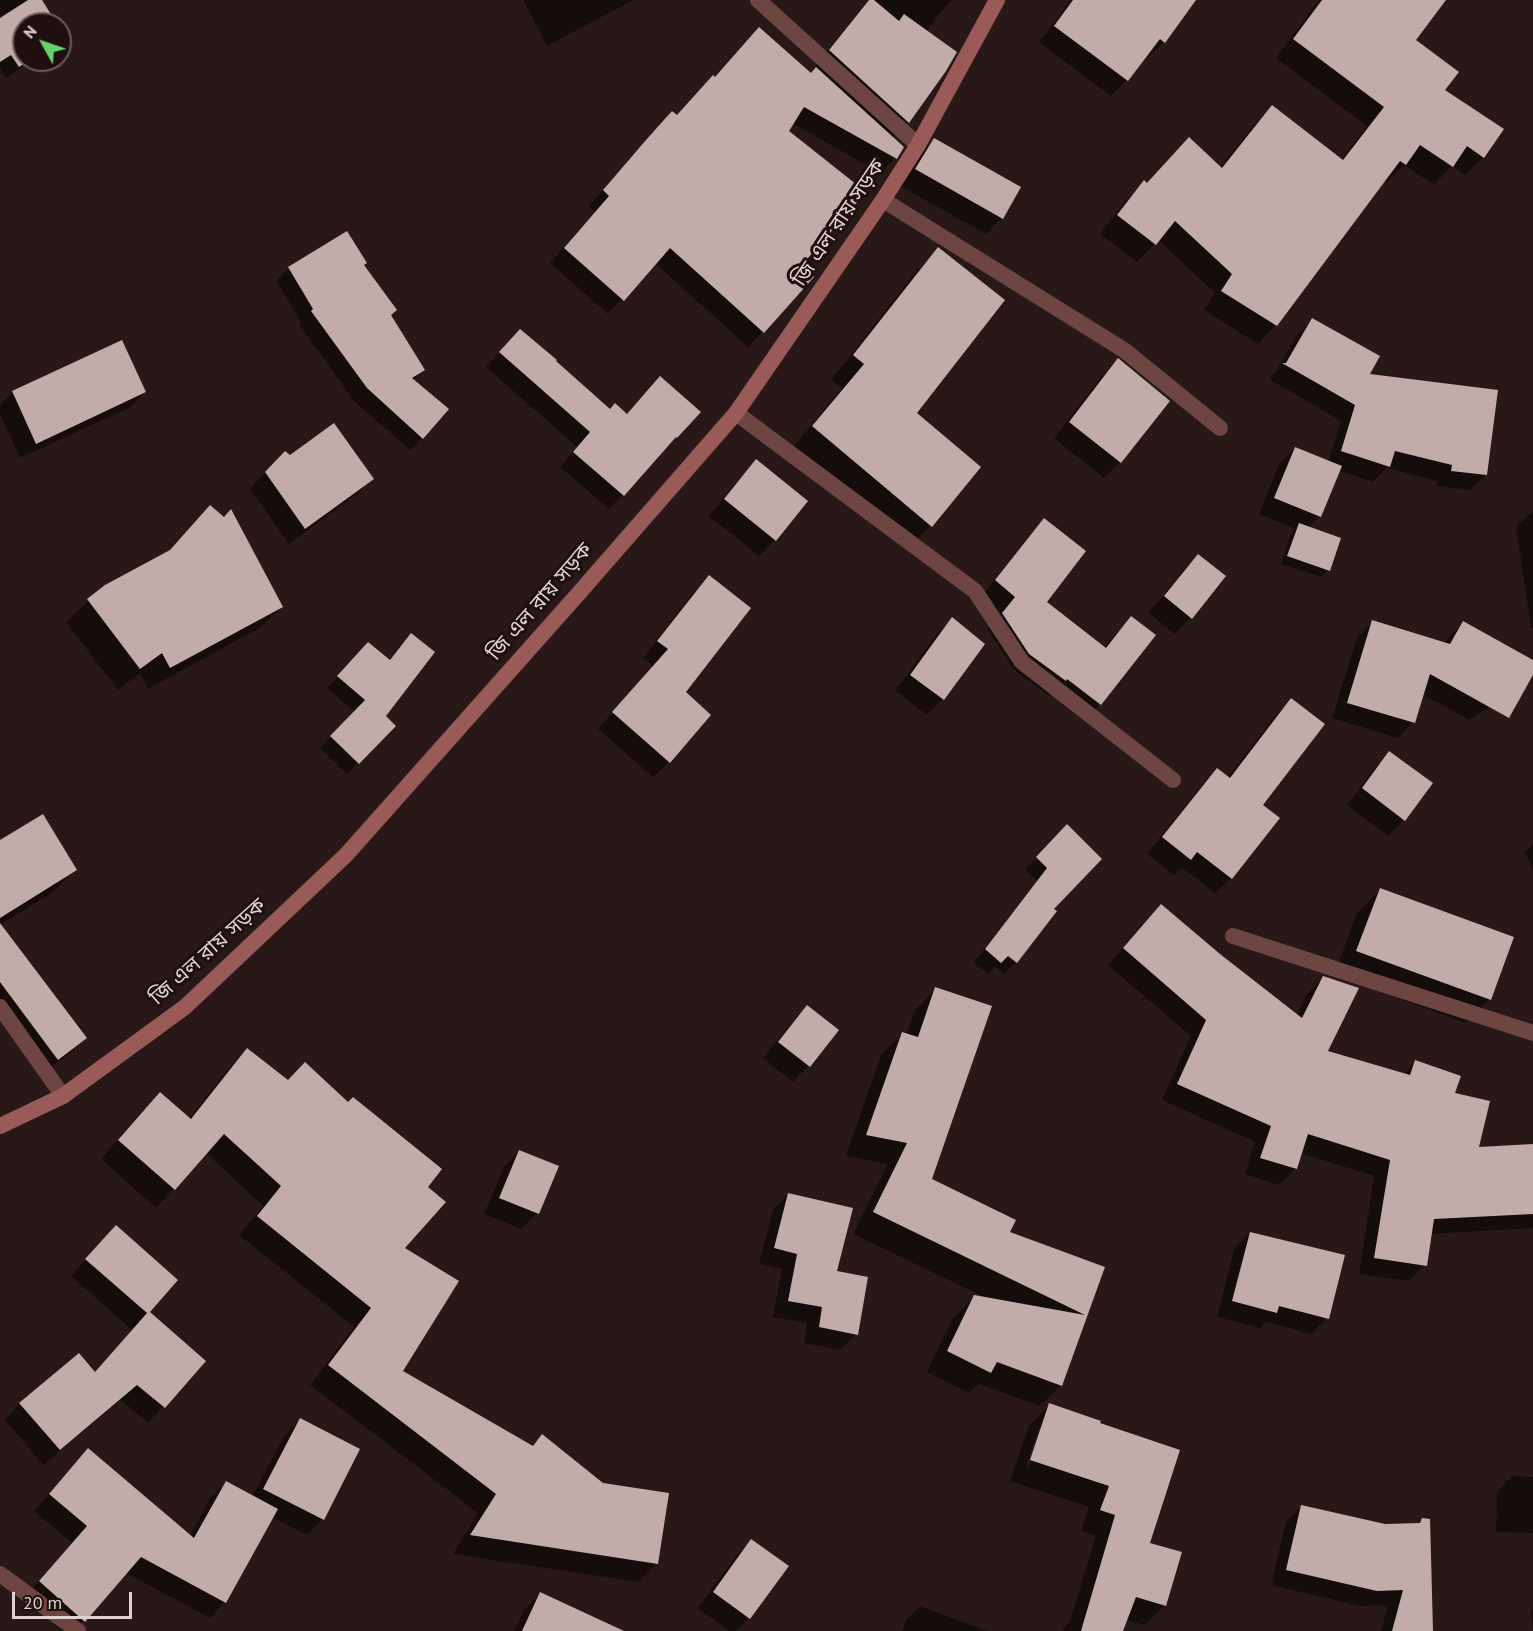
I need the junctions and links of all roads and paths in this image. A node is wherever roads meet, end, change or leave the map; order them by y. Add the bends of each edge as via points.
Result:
1 (758, 0) edge
2 (998, 0) edge
3 (918, 145) junction
4 (884, 200) junction
5 (736, 413) junction
6 (1220, 428) dead end
7 (1173, 780) dead end
8 (1233, 936) dead end
9 (0, 1007) edge
10 (1533, 1033) edge
11 (63, 1096) junction
12 (0, 1126) edge
13 (0, 1574) edge
14 (78, 1631) edge

1 - 3 street
2 - 3 main road, জি এল রায় সড়ক
3 - 4 main road, জি এল রায় সড়ক
4 - 5 main road, জি এল রায় সড়ক
4 - 6 street via 1124,350
5 - 7 street via 975,591 1022,662
5 - 11 main road, জি এল রায় সড়ক via 346,855 185,1007
8 - 10 street
9 - 11 street
11 - 12 main road, জি এল রায় সড়ক
13 - 14 street

